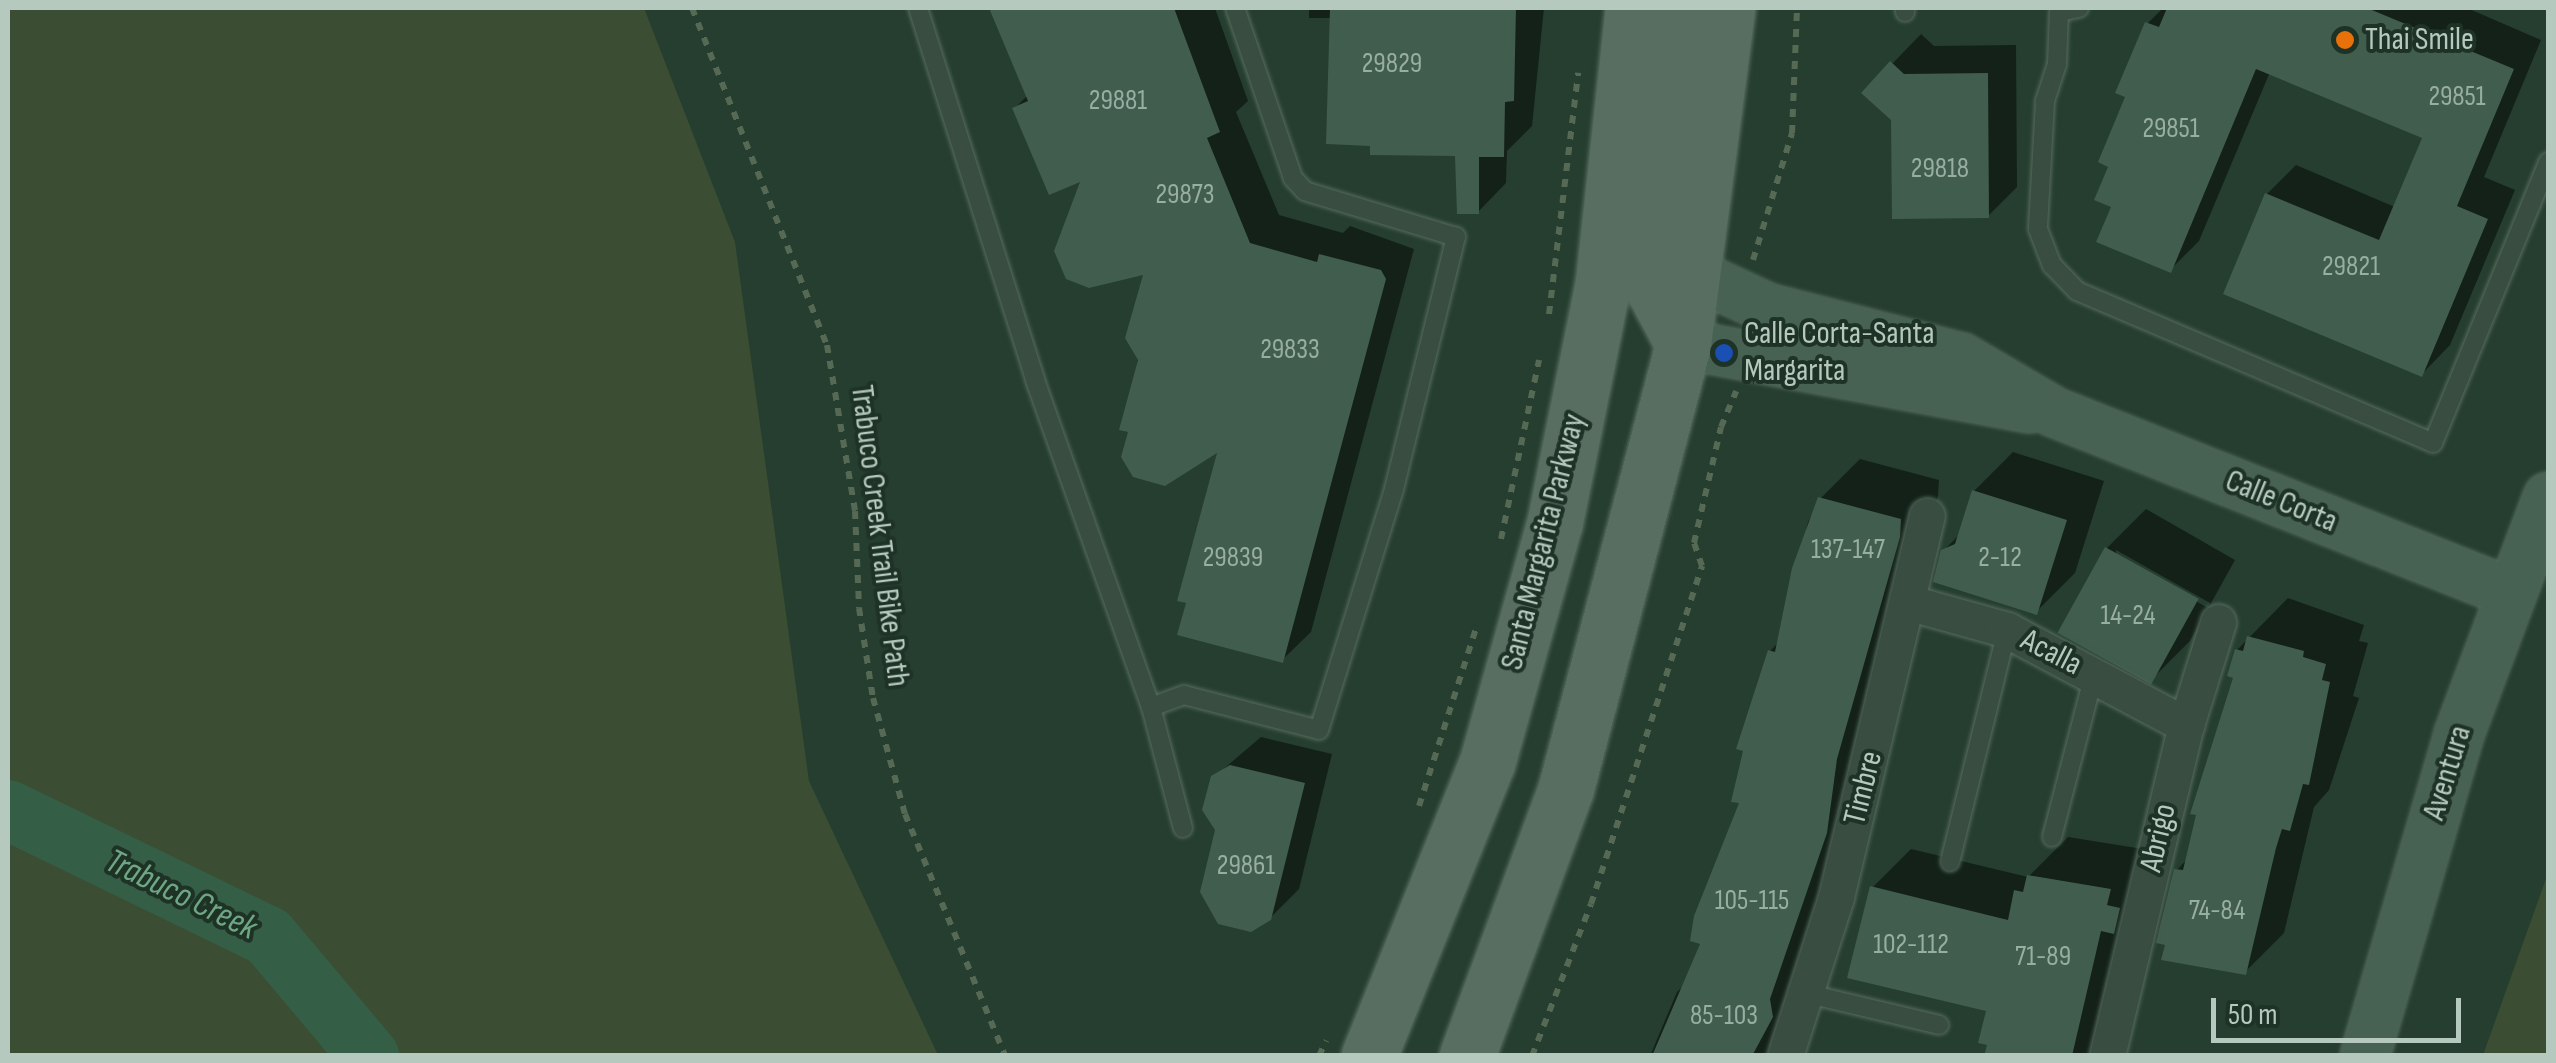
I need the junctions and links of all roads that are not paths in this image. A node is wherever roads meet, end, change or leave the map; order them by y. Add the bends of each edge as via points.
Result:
1 (918, 8) edge
2 (1235, 8) edge
3 (1633, 8) edge
4 (1674, 8) edge
5 (1728, 8) edge
6 (2079, 8) edge
7 (2548, 162) edge
8 (1692, 273) junction
9 (1683, 344) junction
10 (2054, 412) junction
11 (2548, 498) edge
12 (1927, 516) dead end
13 (2509, 592) junction
14 (1908, 602) junction
15 (2218, 622) dead end
16 (2007, 630) junction
17 (2094, 676) junction
18 (1151, 707) junction
19 (2186, 726) junction
20 (1182, 828) dead end
21 (2052, 837) dead end
22 (1950, 862) dead end
23 (1805, 993) junction
24 (1939, 1024) dead end
25 (1351, 1040) edge
26 (1467, 1056) edge
27 (1784, 1056) edge
28 (2107, 1056) edge
29 (2365, 1056) edge

1 - 18 lane via 1035,380
2 - 18 lane via 1292,178 1305,191 1456,237 1394,489 1319,730 1184,695
3 - 25 main road, Santa Margarita Parkway via 1604,282 1555,522 1486,763
4 - 9 main road via 1645,255 1652,288
5 - 8 main road
6 - 7 lane via 2059,12 2057,64 2045,102 2038,229 2052,264 2077,291 2433,443
8 - 9 main road
8 - 10 street, Calle Corta via 1754,302 1962,358
9 - 10 street, Calle Corta
9 - 26 main road via 1566,788
10 - 13 street, Calle Corta
11 - 13 street, Aventura
12 - 14 street, Timbre
13 - 29 street, Aventura via 2459,734
14 - 16 street, Acalla
14 - 23 street, Timbre via 1836,897
15 - 19 street, Abrigo
16 - 17 street, Acalla
16 - 22 lane
17 - 19 street, Acalla
17 - 21 lane
18 - 20 lane
19 - 28 street, Abrigo
23 - 24 lane
23 - 27 street, Timbre

